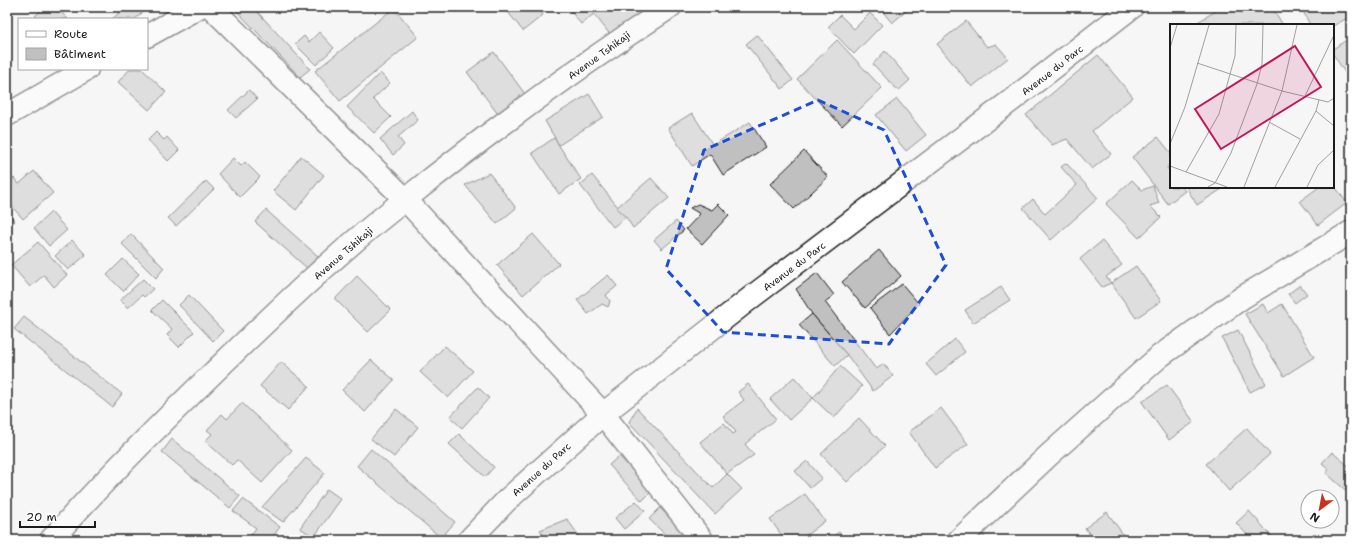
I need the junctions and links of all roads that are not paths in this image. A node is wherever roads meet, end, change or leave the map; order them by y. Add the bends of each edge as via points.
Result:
1 (199, 7) edge
2 (211, 7) edge
3 (670, 7) edge
4 (1132, 7) edge
5 (148, 35) edge
6 (86, 70) edge
7 (7, 115) edge
8 (405, 199) junction
9 (1351, 232) edge
10 (604, 414) junction
11 (51, 540) edge
12 (469, 540) edge
13 (702, 540) edge
14 (959, 540) edge

1 - 5 street
2 - 8 street
3 - 8 street, Avenue Tshikaji via 562,82
4 - 10 street, Avenue du Parc via 753,296
6 - 7 street
8 - 10 street
8 - 11 street, Avenue Tshikaji via 296,294 231,356 99,485
9 - 14 street via 1243,297 1160,356
10 - 12 street, Avenue du Parc via 506,500
10 - 13 street

